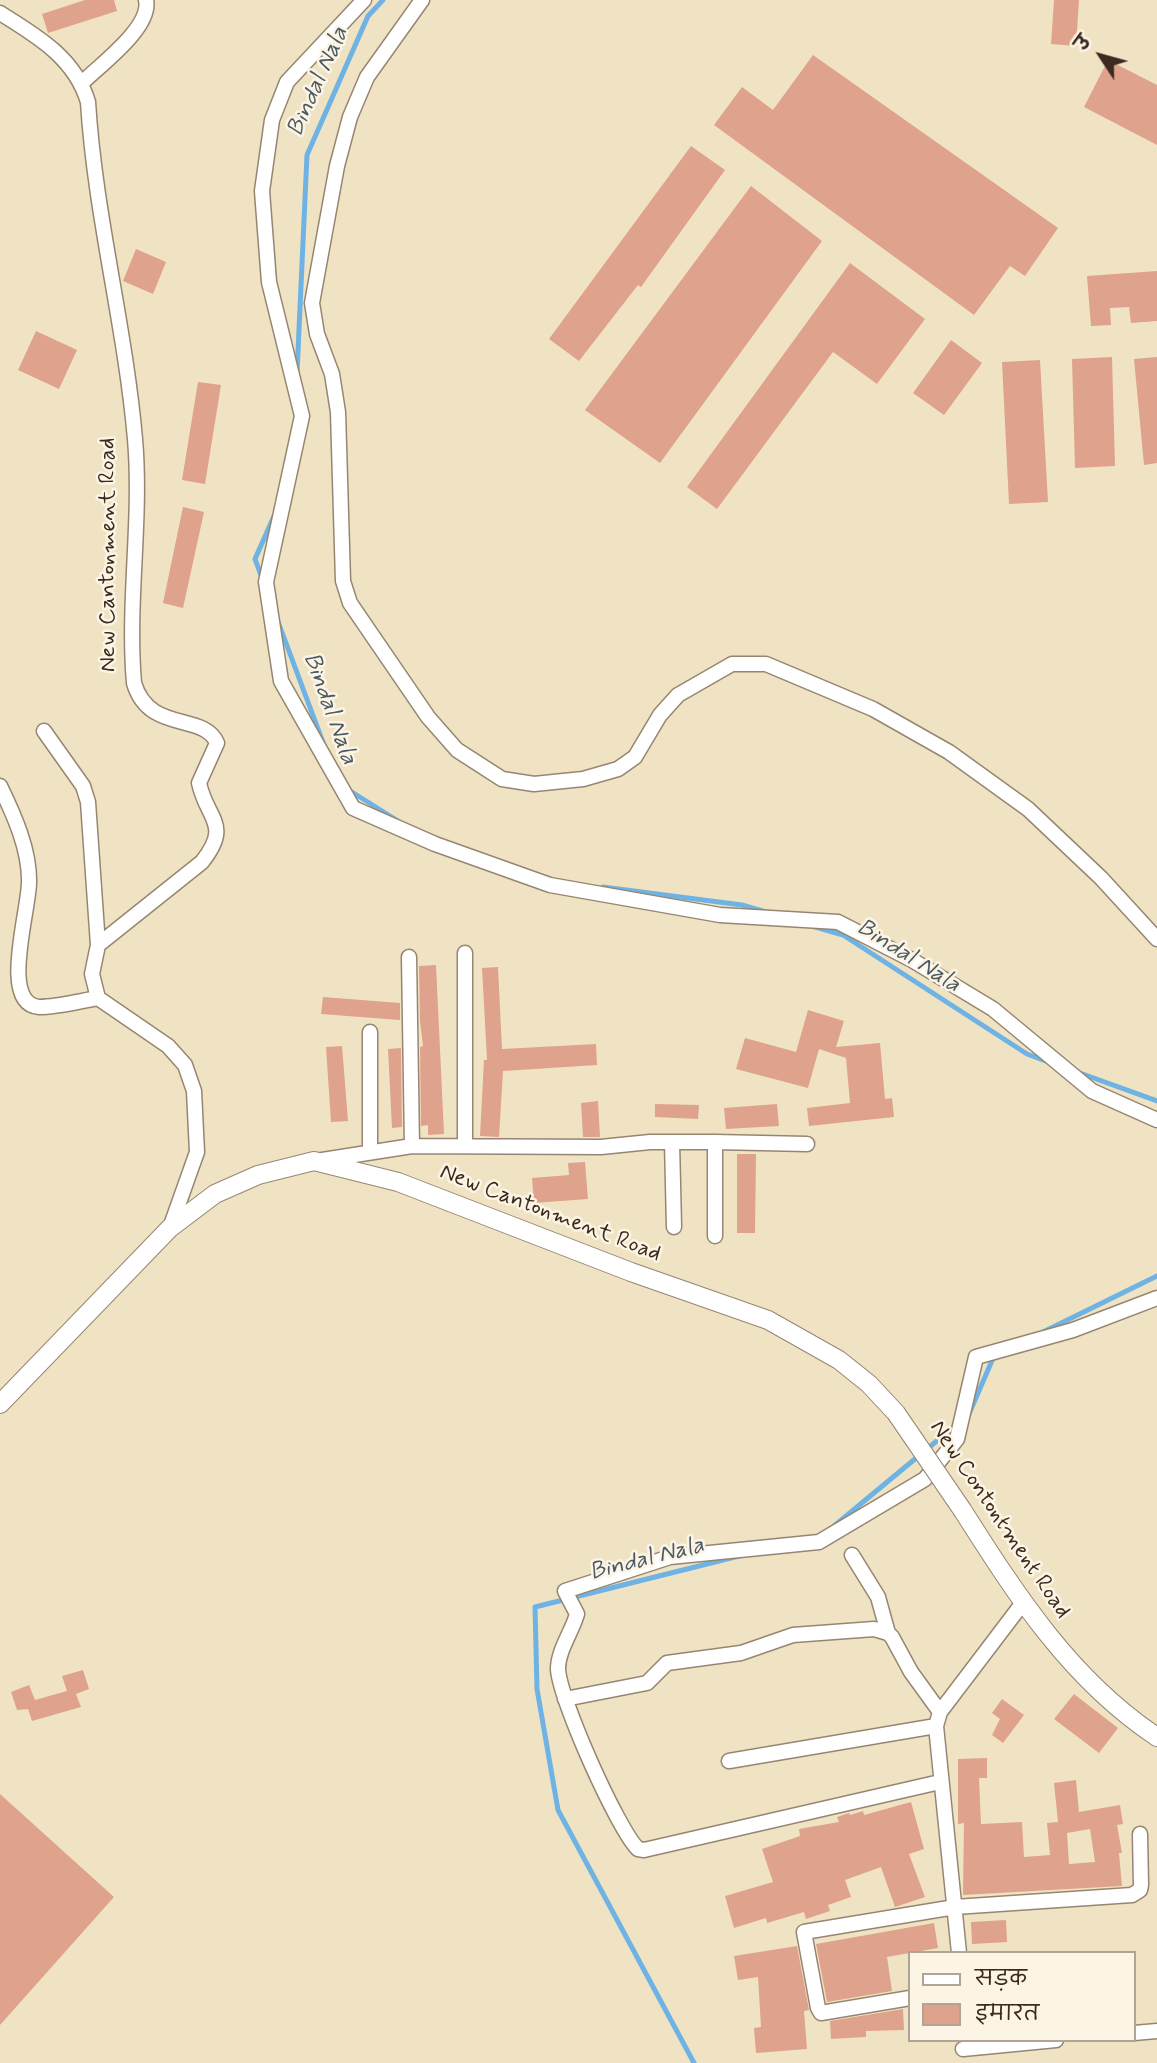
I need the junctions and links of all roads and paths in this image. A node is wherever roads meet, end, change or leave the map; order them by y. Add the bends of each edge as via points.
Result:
1 (146, 0) edge
2 (364, 0) edge
3 (422, 0) edge
4 (0, 13) edge
5 (82, 83) junction
6 (44, 731) dead end
7 (0, 786) edge
8 (1157, 939) edge
9 (98, 945) junction
10 (465, 953) dead end
11 (409, 957) dead end
12 (98, 998) junction
13 (370, 1032) dead end
14 (1157, 1120) edge
15 (672, 1142) junction
16 (715, 1142) junction
17 (807, 1144) dead end
18 (465, 1145) junction
19 (412, 1146) junction
20 (370, 1151) junction
21 (314, 1161) junction
22 (674, 1227) dead end
23 (170, 1228) junction
24 (715, 1236) dead end
25 (1157, 1298) edge
26 (0, 1404) edge
27 (896, 1413) joint
28 (852, 1555) dead end
29 (1022, 1604) junction
30 (888, 1633) junction
31 (565, 1699) junction
32 (938, 1719) junction
33 (1157, 1737) edge
34 (729, 1760) dead end
35 (940, 1782) junction
36 (1140, 1834) dead end
37 (955, 1907) junction
38 (959, 1951) edge
39 (908, 1998) edge
40 (1157, 2031) edge
41 (1136, 2033) edge
42 (1039, 2042) edge
43 (962, 2051) edge

1 - 5 street via 145,19 138,29
2 - 14 street via 287,82 272,120 262,191 269,282 302,416 266,582 281,681 353,808 550,886 720,915 838,922 993,1009 1091,1091
3 - 8 street via 367,76 349,117 312,303 338,412 343,581 350,603 428,718 457,750 502,779 534,784 583,779 618,769 635,757 660,715 678,695 705,677 732,663 766,664 873,709 949,752 1028,809
4 - 5 street, New Cantonment Road via 53,48
5 - 9 street, New Cantonment Road via 135,442 134,683 138,697 150,710 207,732 217,743 198,783 217,824 215,845 202,862
6 - 9 street via 83,786 88,802
7 - 12 street via 28,859 29,884 7,964 11,991 21,1002 38,1007
9 - 12 street via 92,974
10 - 18 street
11 - 19 street
12 - 23 street, New Cantonment Road via 168,1045 185,1065 194,1091 197,1152
13 - 20 street
15 - 16 street
15 - 18 street via 601,1147
15 - 22 street
16 - 17 street
16 - 24 street
18 - 19 street
19 - 20 street
20 - 21 street
21 - 23 street, New Cantonment Road via 257,1175 215,1194
21 - 27 street, New Cantonment Road via 398,1181 768,1320 839,1360
23 - 26 street, New Cantonment Road
25 - 31 street via 1073,1330 976,1357 957,1440 925,1479 819,1542 670,1557 565,1591 577,1614 558,1660
27 - 29 street, New Contontment Road, bridge
28 - 30 street via 878,1597
29 - 32 street
29 - 33 street, New Contontment Road via 1103,1696
30 - 31 street via 874,1629 793,1635 741,1653 667,1663 647,1683
30 - 32 street
31 - 35 street via 632,1843 642,1851
32 - 34 street
32 - 35 street
35 - 37 street
36 - 37 street via 1136,1894
37 - 38 street
37 - 39 street via 804,1932 821,2013
40 - 41 street
42 - 43 street

